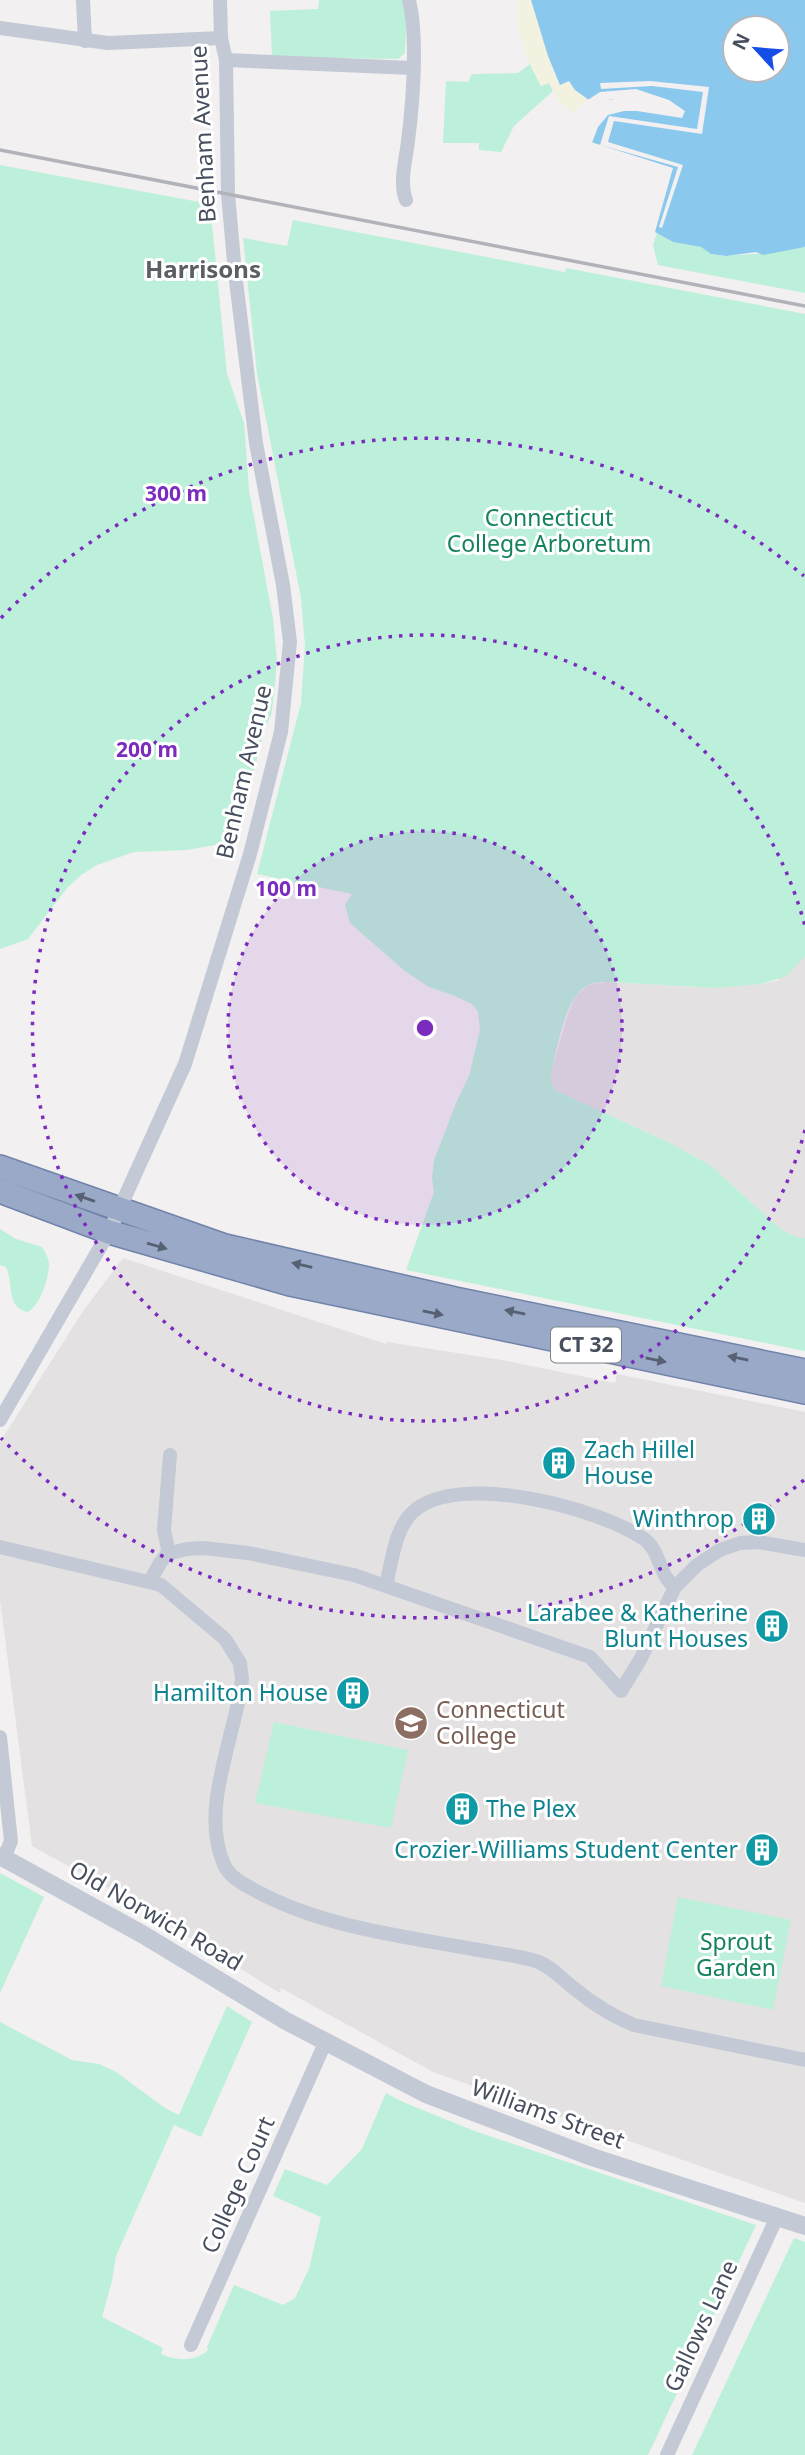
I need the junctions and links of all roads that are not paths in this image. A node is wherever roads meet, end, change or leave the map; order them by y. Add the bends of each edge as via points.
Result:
1 (83, 0) edge
2 (220, 0) edge
3 (409, 0) edge
4 (0, 28) edge
5 (221, 38) junction
6 (85, 41) junction
7 (226, 60) junction
8 (412, 68) junction
9 (406, 200) dead end
10 (0, 1167) edge
11 (0, 1191) edge
12 (120, 1210) junction
13 (109, 1232) junction
14 (368, 1289) junction
15 (805, 1371) edge
16 (805, 1392) edge
17 (0, 1420) edge
18 (170, 1455) dead end
19 (0, 1547) edge
20 (805, 1550) edge
21 (169, 1553) junction
22 (150, 1581) junction
23 (386, 1585) junction
24 (675, 1587) junction
25 (0, 1737) edge
26 (2, 1857) edge
27 (286, 2021) joint
28 (326, 2043) junction
29 (805, 2060) edge
30 (777, 2217) junction
31 (805, 2226) edge
32 (191, 2345) dead end
33 (667, 2455) edge

1 - 6 street
2 - 5 street, Benham Avenue
3 - 8 street via 414,28
4 - 6 street
5 - 6 street
5 - 7 street, Benham Avenue
7 - 8 street
7 - 12 street, Benham Avenue via 228,194 235,273 256,443 283,585 290,642 288,680 281,732 250,854 185,1064
8 - 9 street via 403,181
12 -> 10 highway, CT 32
11 - 13 highway, CT 32
12 - 13 street, Benham Avenue
14 -> 12 highway, CT 32
13 -> 14 highway, CT 32 via 290,1284
13 - 17 street, Benham Avenue
15 -> 14 highway, CT 32
14 -> 16 highway, CT 32
18 - 21 street via 164,1530
19 - 22 street
20 - 24 street via 758,1542 736,1544 697,1564
21 - 22 street
21 - 23 street via 204,1548 248,1553
22 - 29 street via 210,1625 231,1647 241,1667 241,1694 216,1806 218,1847 234,1878 265,1895 346,1925 533,1960 615,2017 634,2025
23 - 24 street via 590,1657 621,1691
23 - 24 street via 400,1533 414,1511 452,1495 486,1493 606,1519 652,1546 665,1578
25 - 26 street via 11,1841
26 - 27 street, Old Norwich Road
27 - 28 street, Williams Street
28 - 30 street, Williams Street via 426,2094 497,2122
28 - 32 street, College Court
30 - 31 street, Williams Street
30 - 33 street, Gallows Lane

